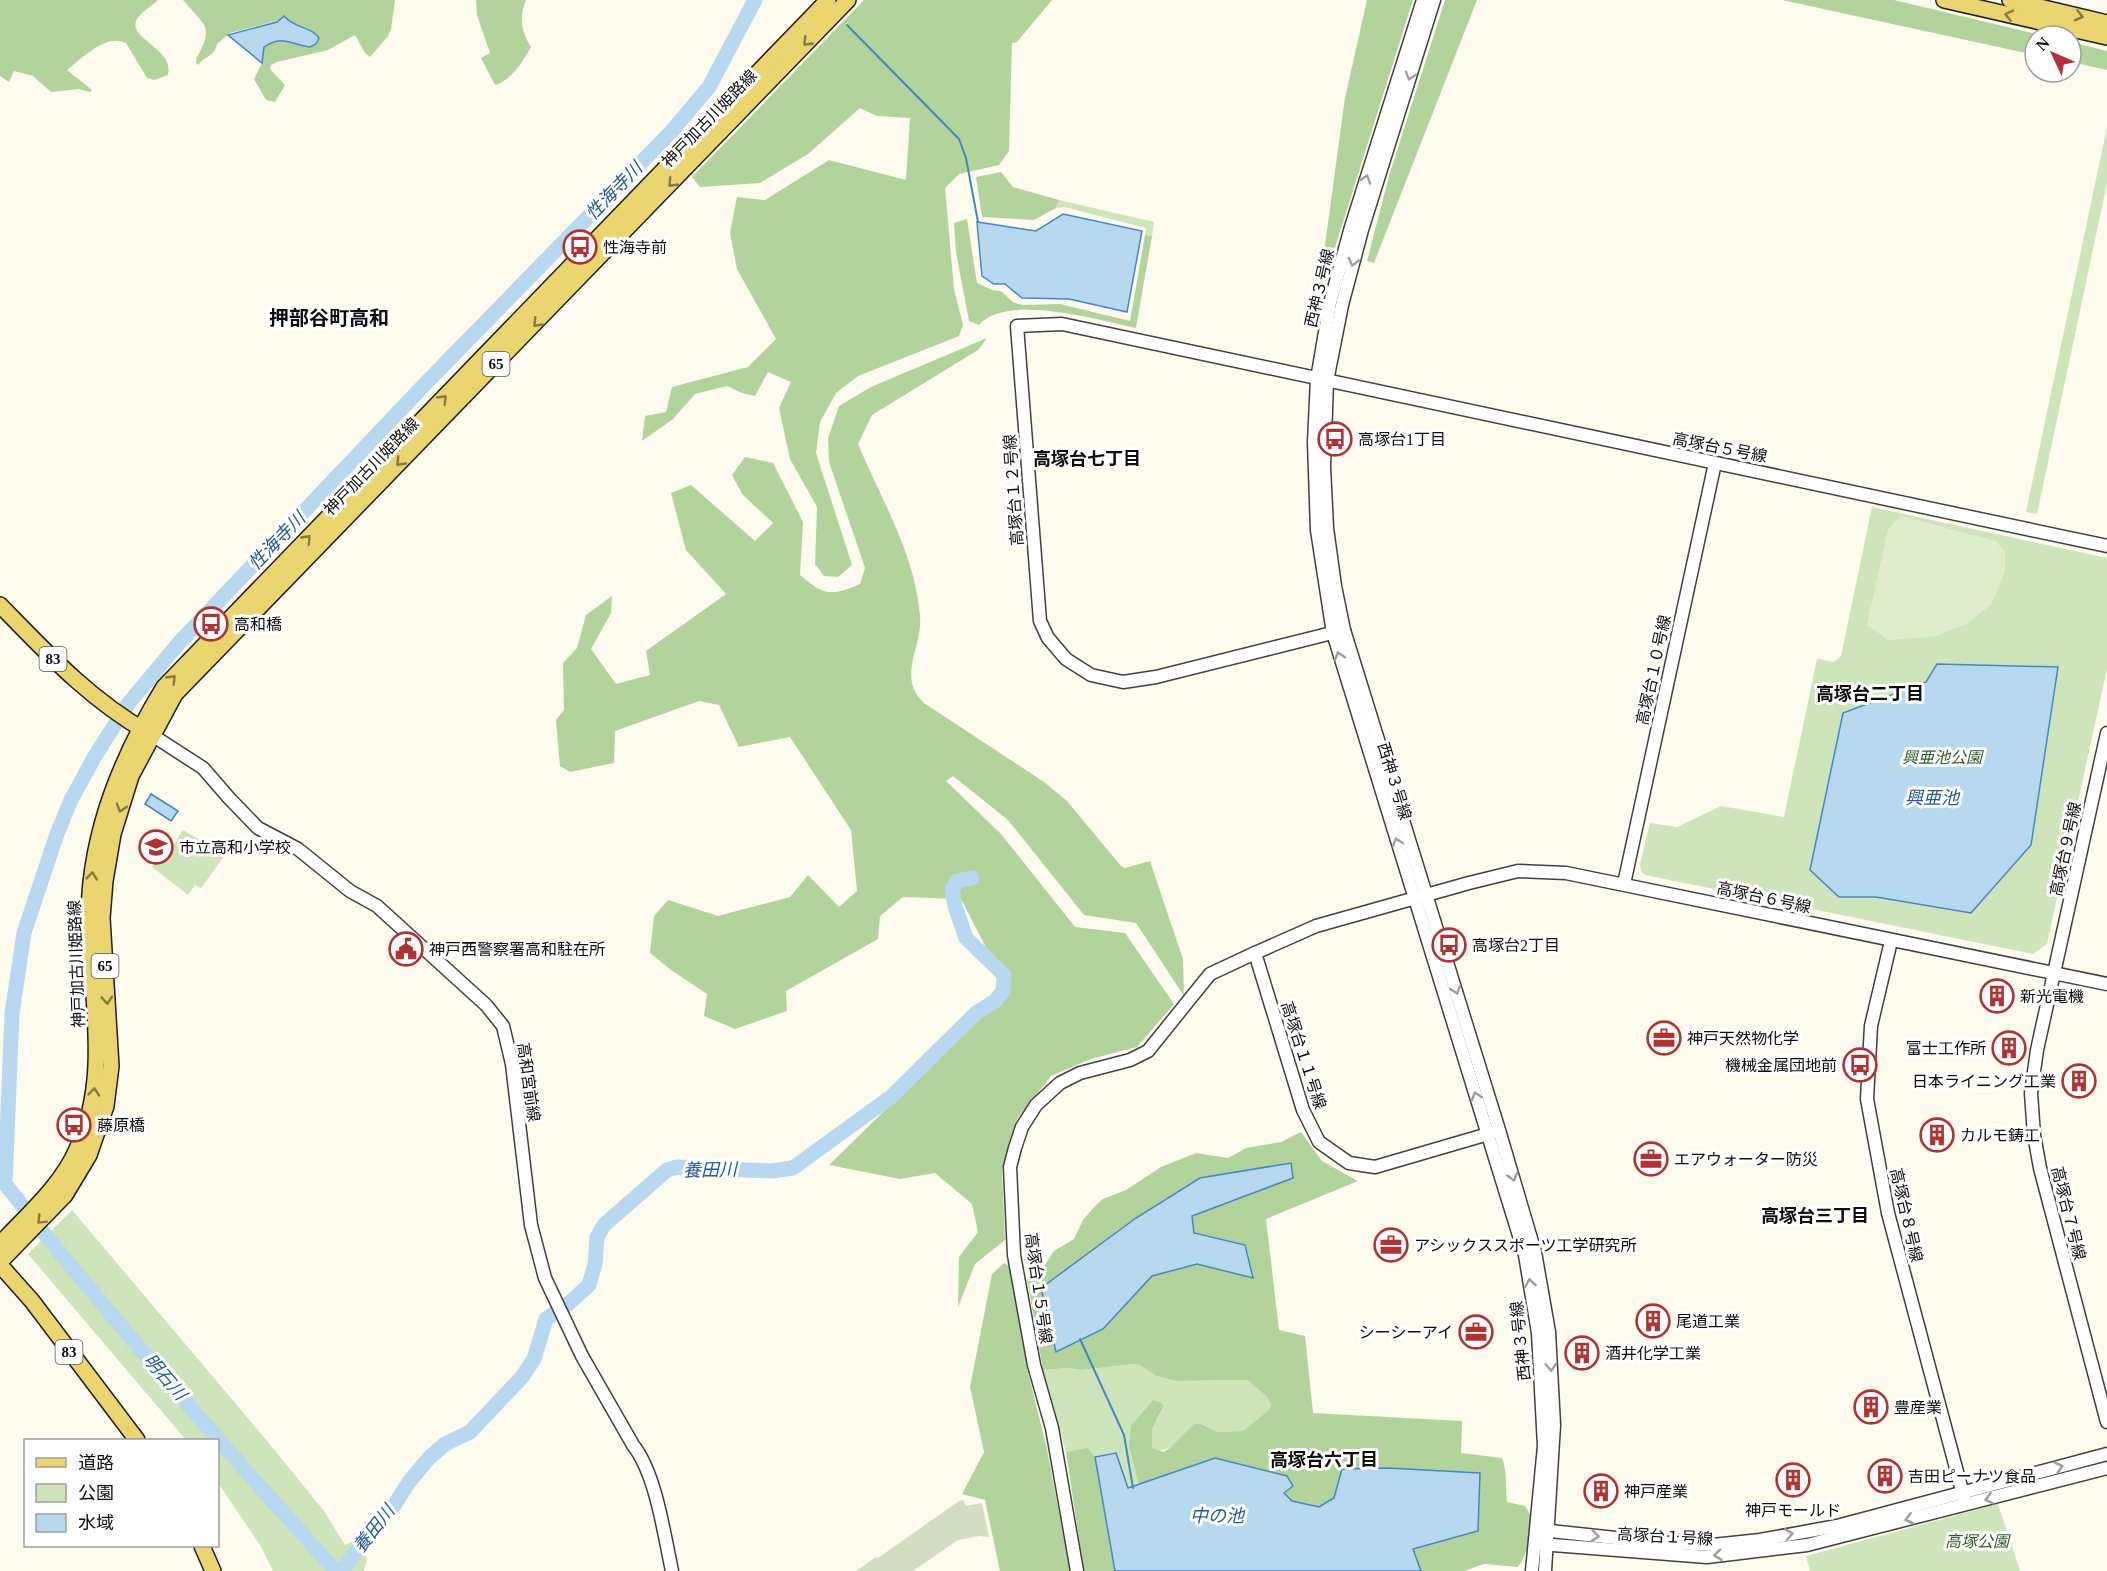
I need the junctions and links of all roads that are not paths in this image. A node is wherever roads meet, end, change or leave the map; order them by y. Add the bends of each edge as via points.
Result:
1 (828, 0) edge
2 (848, 0) edge
3 (1423, 0) edge
4 (1434, 0) edge
5 (1944, 0) edge
6 (2010, 0) edge
7 (2107, 23) edge
8 (2107, 37) edge
9 (1322, 380) junction
10 (1716, 463) junction
11 (2107, 546) edge
12 (0, 605) edge
13 (1338, 632) junction
14 (140, 728) junction
15 (2107, 733) edge
16 (1624, 884) junction
17 (1426, 894) junction
18 (1414, 898) junction
19 (1892, 941) junction
20 (1255, 953) junction
21 (2056, 973) junction
22 (2107, 984) edge
23 (1494, 1133) junction
24 (9, 1241) edge
25 (0, 1263) edge
26 (2107, 1422) edge
27 (136, 1439) edge
28 (2107, 1454) edge
29 (2107, 1468) edge
30 (1962, 1492) junction
31 (1966, 1505) junction
32 (1543, 1530) junction
33 (1541, 1544) junction
34 (203, 1547) edge
35 (213, 1571) edge
36 (672, 1571) edge
37 (1077, 1571) edge
38 (1532, 1571) edge
39 (1545, 1571) edge

14 -> 1 main road, 神戸加古川姫路線 / 65 via 164,687
2 -> 14 main road, 神戸加古川姫路線 / 65
9 -> 3 street, 西神３号線 via 1330,303
4 -> 9 street, 西神３号線 via 1362,230
8 -> 5 main road
6 -> 7 main road
9 - 10 street, 高塚台５号線
9 - 13 street, 西神３号線 via 1327,528
9 - 13 street, 高塚台１２号線 via 1062,324 1017,326 1040,621 1066,659 1091,675 1123,682
10 - 11 street, 高塚台５号線
10 - 16 street, 高塚台１０号線
12 - 14 main road, 83 via 69,675 109,709
13 - 17 street, 西神３号線
18 -> 13 street, 西神３号線
14 - 24 main road, 神戸加古川姫路線 / 65 via 112,789 95,851 89,913 98,1056 93,1103 61,1189
14 - 36 street, 高和宮前線 via 204,768 258,828 298,849 350,891 378,906 486,1005 503,1026 512,1064 531,1225 545,1278 582,1356 643,1458
15 - 21 street, 高塚台９号線
16 - 17 street, 高塚台６号線 via 1566,873 1518,871
16 - 19 street, 高塚台６号線
17 - 18 street, 高塚台６号線
17 -> 23 street, 西神３号線
18 - 20 street via 1316,926
23 -> 18 street, 西神３号線
19 - 21 street, 高塚台６号線
19 - 30 street, 高塚台８号線 via 1871,1026 1867,1099 1888,1213
20 - 23 street, 高塚台１１号線 via 1303,1110 1319,1142 1349,1163 1375,1167
20 - 37 street, 高塚台１５号線 via 1210,974 1148,1051 1060,1083 1036,1105 1022,1127 1015,1149 1010,1167 1014,1255 1034,1365 1052,1428
21 - 22 street, 高塚台６号線
21 - 26 street, 高塚台７号線 via 2031,1093 2034,1136
23 - 32 street, 西神３号線 via 1525,1255 1538,1333 1544,1446
24 - 25 main road, 神戸加古川姫路線 / 65
25 - 27 main road, 83
30 -> 28 street, 高塚台１号線
29 -> 31 street, 高塚台１号線
30 - 31 street, 高塚台８号線
32 -> 30 street, 高塚台１号線 via 1713,1545 1837,1526
31 -> 33 street, 高塚台１号線 via 1807,1545 1707,1557
32 - 33 street, 西神３号線
33 - 38 street, 西神３号線
33 - 39 street, 西神３号線
34 - 35 main road

